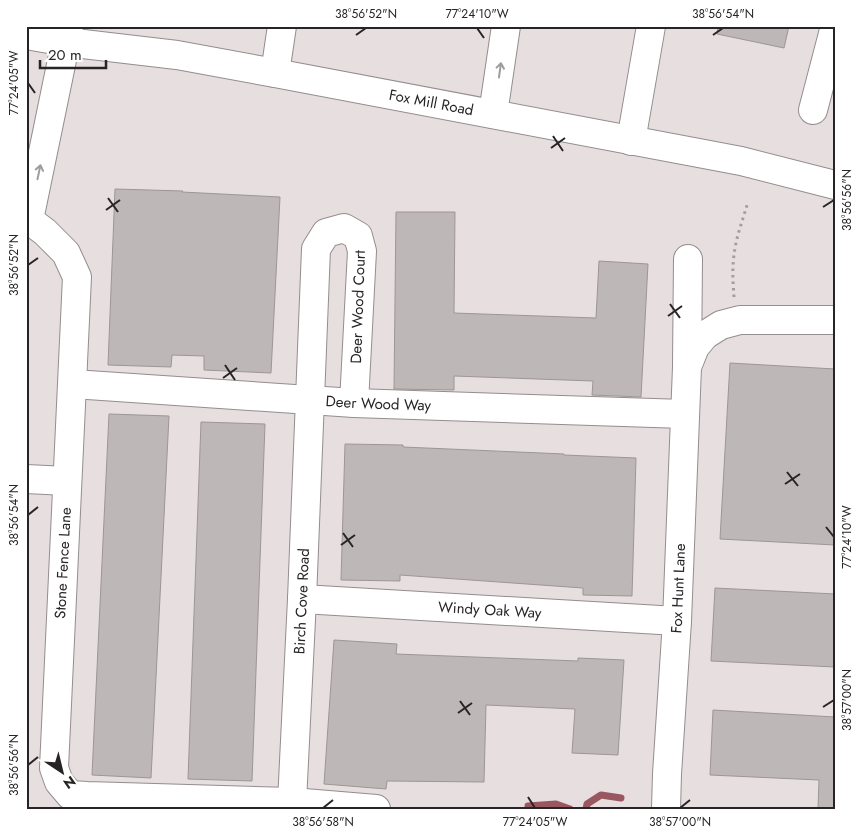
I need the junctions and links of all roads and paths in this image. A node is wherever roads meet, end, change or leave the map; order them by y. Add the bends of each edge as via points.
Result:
1 (282, 26) edge
2 (506, 26) edge
3 (651, 26) edge
4 (835, 26) edge
5 (68, 34) edge
6 (26, 35) edge
7 (275, 73) junction
8 (813, 110) dead end
9 (493, 114) junction
10 (631, 141) junction
11 (835, 185) edge
12 (748, 202) dead end
13 (28, 220) edge
14 (688, 259) dead end
15 (734, 303) dead end
16 (835, 320) edge
17 (687, 367) junction
18 (72, 384) junction
19 (311, 400) junction
20 (354, 403) junction
21 (684, 414) junction
22 (26, 479) edge
23 (67, 481) junction
24 (302, 599) junction
25 (677, 621) junction
26 (292, 802) junction
27 (376, 809) edge
28 (666, 809) edge

1 - 7 street
9 -> 2 street
3 - 10 street
4 - 8 street
5 - 6 street, Fox Mill Road
5 - 7 street, Fox Mill Road
13 -> 5 street, Stone Fence Lane
7 - 9 street, Fox Mill Road
9 - 10 street, Fox Mill Road
10 - 11 street, Fox Mill Road via 741,161
12 - 15 path via 734,253
13 - 18 street, Stone Fence Lane via 66,253 77,277
14 - 17 street, Fox Hunt Lane
16 - 17 street, Fox Hunt Lane via 740,320 721,325 695,347
17 - 21 street, Fox Hunt Lane
18 - 19 street, Deer Wood Way
18 - 23 street, Stone Fence Lane
19 - 20 street, Deer Wood Way
19 - 20 street, Deer Wood Court via 316,249 326,232 344,228 358,236 362,251
19 - 24 street, Birch Cove Road
20 - 21 street, Deer Wood Way
21 - 25 street, Fox Hunt Lane
22 - 23 street
23 - 26 street, Stone Fence Lane via 54,768 59,782 70,795 79,796
24 - 25 street, Windy Oak Way
24 - 26 street, Birch Cove Road
25 - 28 street, Fox Hunt Lane
26 - 27 street, Stone Fence Lane

